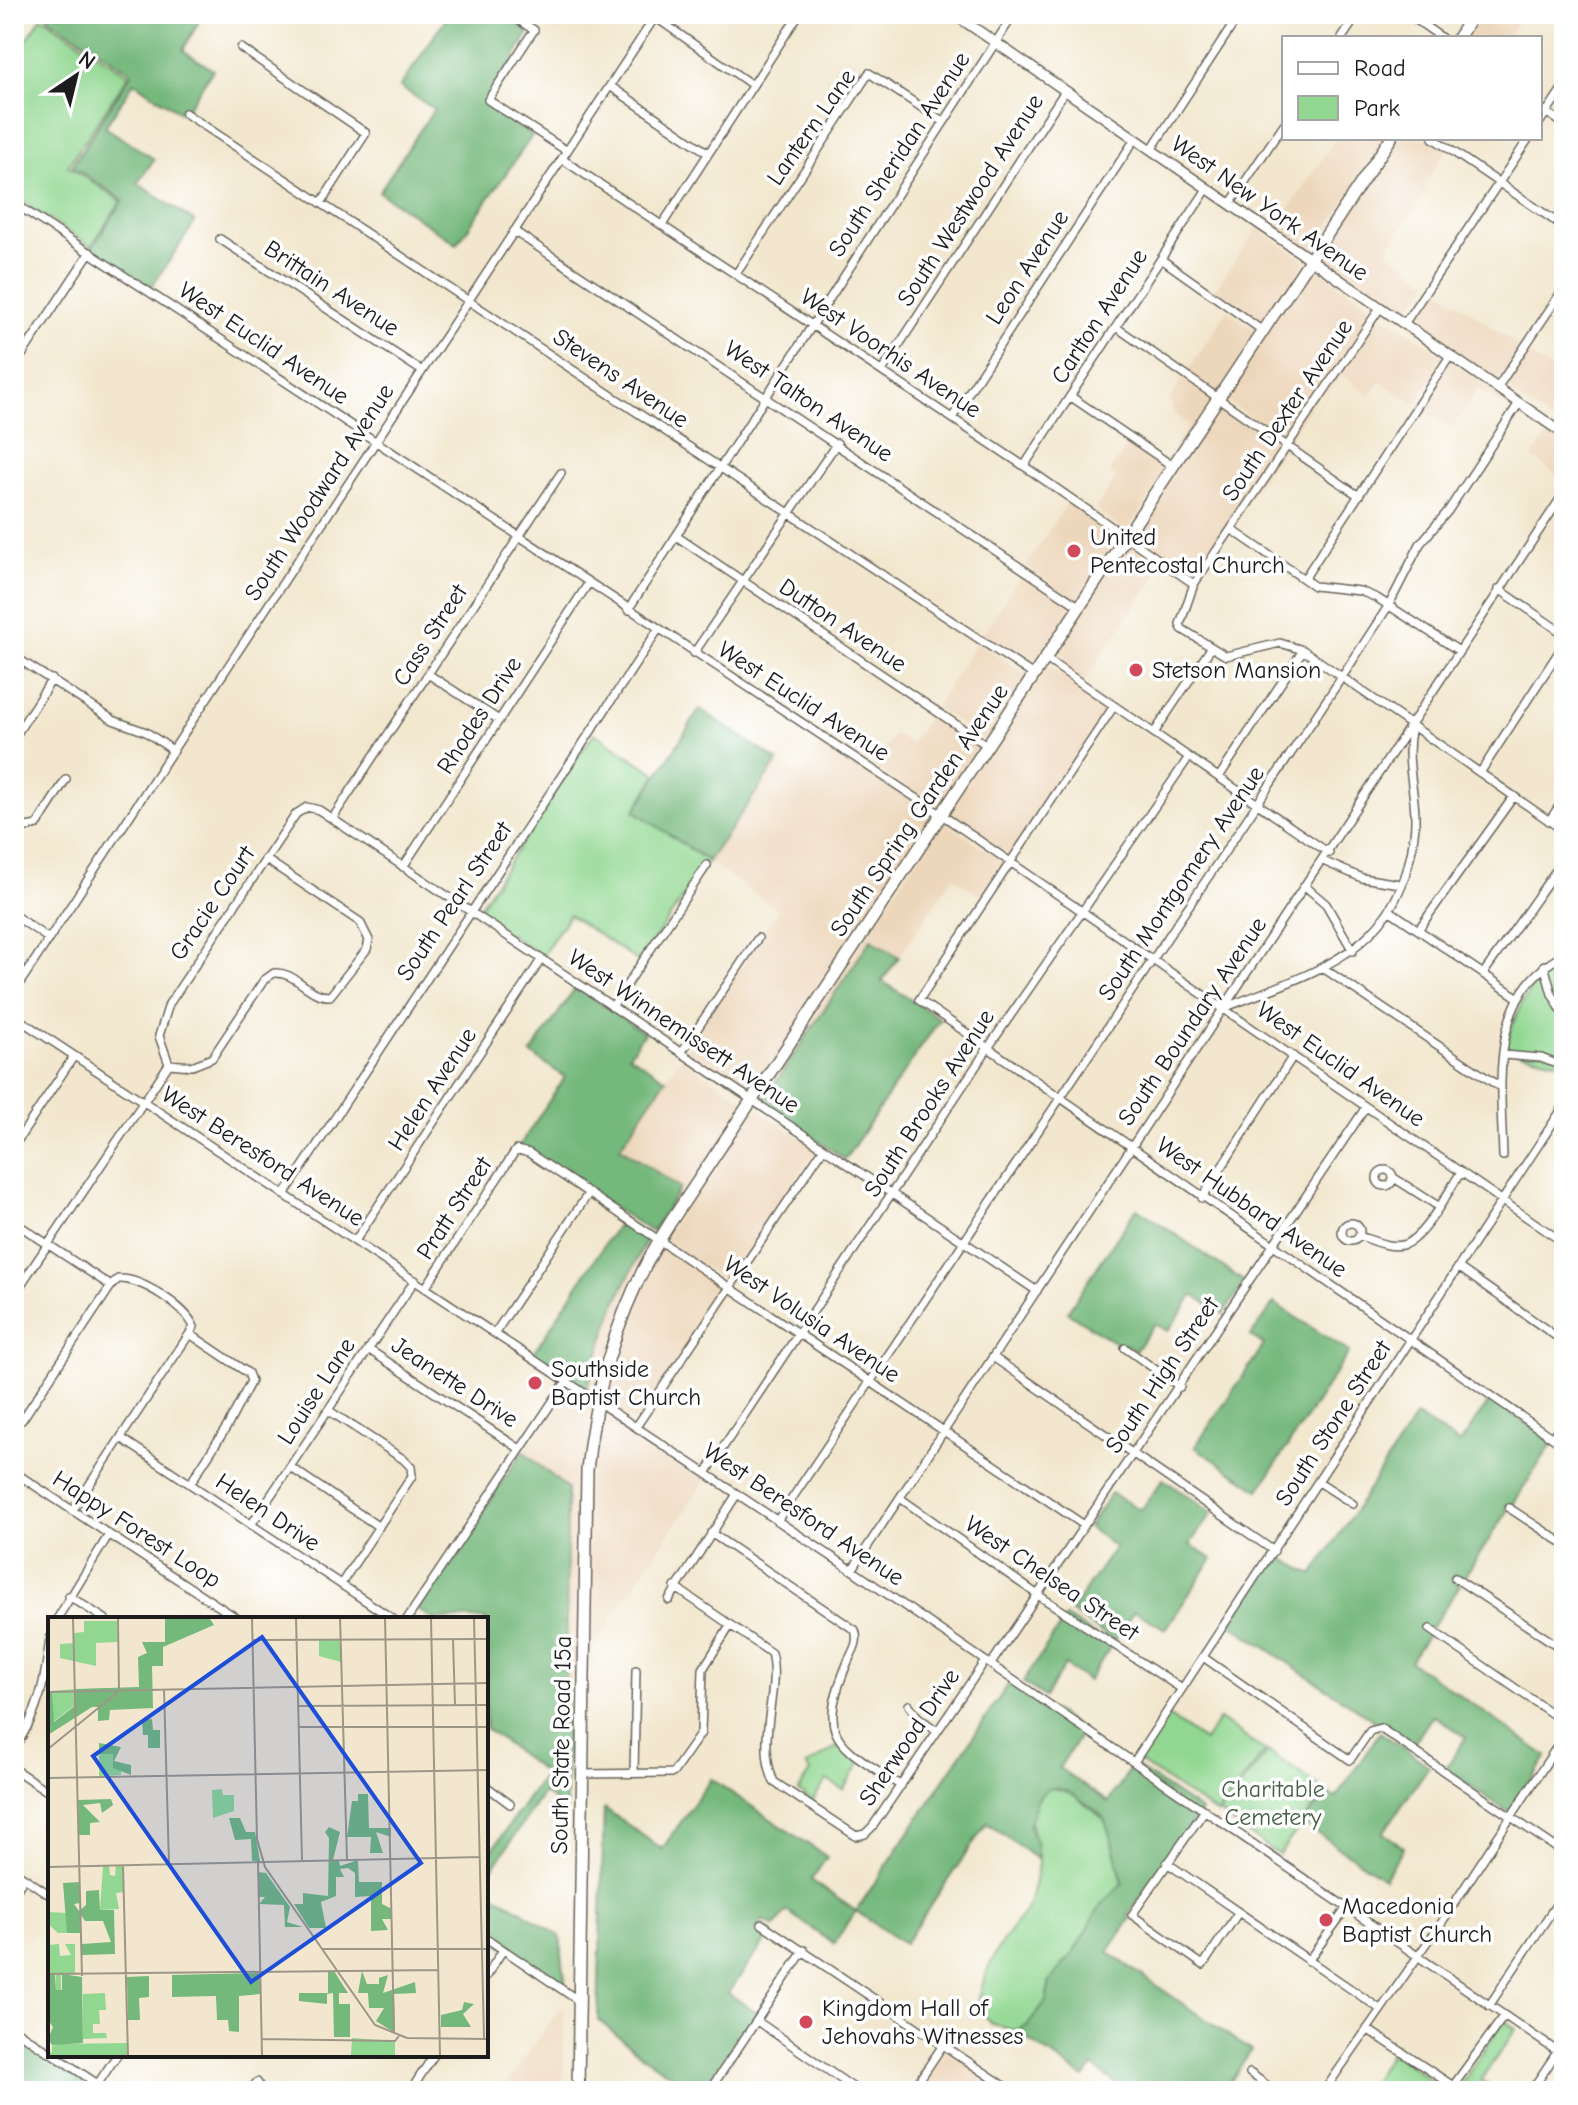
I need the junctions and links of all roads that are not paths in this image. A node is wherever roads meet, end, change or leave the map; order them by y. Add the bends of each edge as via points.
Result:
1 (509, 14) edge
2 (954, 14) edge
3 (1014, 14) edge
4 (1240, 14) edge
5 (1358, 14) edge
6 (1408, 14) edge
7 (1473, 14) edge
8 (1554, 14) edge
9 (796, 15) edge
10 (656, 16) edge
11 (1564, 21) edge
12 (1343, 36) edge
13 (1439, 36) edge
14 (1459, 36) edge
15 (995, 42) junction
16 (241, 48) dead end
17 (752, 85) junction
18 (610, 86) junction
19 (1564, 86) edge
20 (1065, 91) junction
21 (1543, 110) edge
22 (185, 113) dead end
23 (944, 122) junction
24 (1564, 124) edge
25 (1282, 127) edge
26 (1135, 139) junction
27 (1390, 140) edge
28 (1436, 140) edge
29 (1528, 140) edge
30 (1151, 150) junction
31 (567, 151) junction
32 (708, 153) junction
33 (562, 159) junction
34 (1498, 183) junction
35 (1207, 189) junction
36 (14, 203) edge
37 (321, 203) junction
38 (1230, 204) junction
39 (662, 225) junction
40 (1564, 227) edge
41 (514, 231) junction
42 (220, 239) dead end
43 (90, 252) junction
44 (1161, 259) junction
45 (1311, 260) junction
46 (736, 274) junction
47 (1564, 288) edge
48 (468, 300) junction
49 (1380, 308) junction
50 (811, 324) junction
51 (1404, 324) junction
52 (1116, 327) junction
53 (1263, 331) junction
54 (1450, 356) junction
55 (14, 367) edge
56 (422, 371) junction
57 (882, 371) junction
58 (1497, 388) junction
59 (766, 395) junction
60 (1070, 396) junction
61 (1218, 399) junction
62 (1519, 403) junction
63 (952, 418) junction
64 (1564, 434) edge
65 (375, 441) junction
66 (837, 443) junction
67 (1287, 447) junction
68 (1024, 466) junction
69 (720, 467) junction
70 (1174, 467) junction
71 (561, 473) dead end
72 (1564, 493) edge
73 (1359, 496) junction
74 (790, 514) junction
75 (1231, 529) junction
76 (676, 536) junction
77 (518, 537) junction
78 (1127, 537) junction
79 (1304, 579) junction
80 (743, 582) junction
81 (588, 584) junction
82 (1194, 584) junction
83 (1499, 589) junction
84 (1389, 605) junction
85 (1080, 607) junction
86 (628, 610) junction
87 (658, 630) junction
88 (1564, 634) edge
89 (1564, 644) edge
90 (1211, 648) junction
91 (1303, 650) junction
92 (1459, 651) junction
93 (694, 653) junction
94 (14, 656) edge
95 (1046, 659) junction
96 (428, 674) junction
97 (1035, 676) junction
98 (1342, 677) junction
99 (52, 679) junction
100 (1114, 706) junction
101 (499, 720) junction
102 (1412, 725) junction
103 (1154, 733) junction
104 (14, 738) edge
105 (988, 746) junction
106 (174, 751) junction
107 (1189, 757) junction
108 (1480, 773) junction
109 (1219, 777) junction
110 (66, 779) dead end
111 (1514, 796) junction
112 (1564, 799) edge
113 (1258, 804) junction
114 (307, 807) joint
115 (942, 815) junction
116 (332, 819) junction
117 (14, 821) edge
118 (1549, 821) junction
119 (1564, 831) edge
120 (1329, 853) junction
121 (265, 859) junction
122 (1564, 859) edge
123 (1323, 861) junction
124 (1010, 863) junction
125 (707, 865) dead end
126 (403, 867) junction
127 (1400, 884) junction
128 (1306, 887) junction
129 (1389, 910) junction
130 (1082, 912) junction
131 (472, 913) junction
132 (14, 915) edge
133 (1418, 930) junction
134 (758, 938) dead end
135 (49, 939) junction
136 (1353, 951) junction
137 (1564, 955) edge
138 (1153, 959) junction
139 (541, 960) junction
140 (1544, 965) junction
141 (1323, 968) junction
142 (1483, 974) junction
143 (14, 992) edge
144 (1517, 997) junction
145 (612, 1007) junction
146 (1224, 1008) junction
147 (1564, 1015) edge
148 (14, 1016) edge
149 (988, 1048) junction
150 (681, 1053) junction
151 (1503, 1055) junction
152 (74, 1056) junction
153 (1293, 1056) junction
154 (169, 1064) junction
155 (1564, 1067) edge
156 (1500, 1087) junction
157 (1060, 1098) junction
158 (752, 1101) junction
159 (144, 1102) junction
160 (1564, 1106) edge
161 (1366, 1107) junction
162 (14, 1146) edge
163 (1131, 1148) junction
164 (823, 1149) junction
165 (516, 1150) joint
166 (1503, 1156) dead end
167 (1461, 1172) junction
168 (1394, 1178) dead end
169 (588, 1194) junction
170 (284, 1195) junction
171 (893, 1195) junction
172 (1202, 1198) junction
173 (1503, 1201) junction
174 (1438, 1206) junction
175 (14, 1222) edge
176 (1359, 1236) dead end
177 (355, 1241) junction
178 (659, 1241) junction
179 (963, 1242) junction
180 (1564, 1243) edge
181 (48, 1245) junction
182 (1272, 1246) junction
183 (1458, 1267) junction
184 (415, 1280) junction
185 (111, 1286) junction
186 (426, 1287) junction
187 (729, 1288) junction
188 (1037, 1291) junction
189 (14, 1295) edge
190 (495, 1333) junction
191 (190, 1334) junction
192 (799, 1334) junction
193 (1410, 1341) junction
194 (1564, 1342) edge
195 (1125, 1348) dead end
196 (368, 1349) junction
197 (993, 1357) junction
198 (567, 1380) junction
199 (871, 1382) junction
200 (1180, 1387) junction
201 (596, 1401) junction
202 (328, 1410) junction
203 (1564, 1419) edge
204 (22, 1420) dead end
205 (636, 1427) junction
206 (943, 1432) junction
207 (121, 1438) junction
208 (1552, 1438) junction
209 (1564, 1446) edge
210 (520, 1449) junction
211 (1132, 1454) junction
212 (290, 1467) junction
213 (14, 1472) edge
214 (706, 1473) junction
215 (1319, 1482) junction
216 (190, 1484) junction
217 (737, 1494) junction
218 (900, 1498) junction
219 (1353, 1504) dead end
220 (1509, 1508) dead end
221 (72, 1511) junction
222 (777, 1521) junction
223 (251, 1525) junction
224 (1084, 1525) junction
225 (379, 1527) junction
226 (711, 1533) junction
227 (108, 1536) junction
228 (1564, 1544) edge
229 (1274, 1551) junction
230 (852, 1570) junction
231 (1455, 1578) dead end
232 (341, 1584) junction
233 (675, 1587) junction
234 (1038, 1595) junction
235 (69, 1596) junction
236 (669, 1600) dead end
237 (58, 1617) edge
238 (102, 1617) edge
239 (235, 1617) edge
240 (390, 1617) edge
241 (408, 1617) edge
242 (730, 1626) junction
243 (1430, 1629) dead end
244 (1564, 1650) edge
245 (1203, 1657) junction
246 (988, 1662) junction
247 (636, 1670) dead end
248 (48, 1673) edge
249 (1182, 1689) junction
250 (909, 1705) dead end
251 (1564, 1722) edge
252 (937, 1731) junction
253 (1564, 1736) edge
254 (14, 1748) edge
255 (1134, 1762) junction
256 (14, 1769) edge
257 (634, 1773) junction
258 (583, 1774) junction
259 (901, 1786) junction
260 (488, 1788) edge
261 (48, 1792) edge
262 (510, 1804) dead end
263 (1205, 1810) junction
264 (1510, 1817) junction
265 (1564, 1853) edge
266 (1167, 1863) junction
267 (14, 1871) edge
268 (24, 1878) junction
269 (1564, 1893) edge
270 (14, 1894) edge
271 (48, 1894) edge
272 (1346, 1909) junction
273 (1238, 1913) junction
274 (762, 1924) dead end
275 (488, 1939) edge
276 (503, 1950) junction
277 (804, 1950) junction
278 (1416, 1957) junction
279 (1308, 1961) junction
280 (488, 1973) edge
281 (579, 2001) junction
282 (1489, 2006) junction
283 (1380, 2009) junction
284 (1504, 2016) junction
285 (757, 2021) junction
286 (14, 2029) edge
287 (1367, 2029) junction
288 (1564, 2042) edge
289 (943, 2045) junction
290 (48, 2051) edge
291 (1561, 2054) edge
292 (56, 2057) edge
293 (116, 2057) edge
294 (433, 2057) edge
295 (1250, 2073) dead end
296 (413, 2087) dead end
297 (95, 2088) edge
298 (108, 2091) edge
299 (250, 2091) edge
300 (262, 2091) edge
301 (578, 2091) edge
302 (709, 2091) edge
303 (858, 2091) edge
304 (912, 2091) edge
305 (1012, 2091) edge
306 (1275, 2091) edge
307 (1324, 2091) edge
308 (1531, 2091) edge

1 - 31 street via 534,30 488,100
2 - 15 main road, West New York Avenue
3 - 15 street, South Sheridan Avenue
4 - 30 street
5 - 12 street
6 - 13 street
7 - 14 highway
8 - 11 street
9 - 17 street
10 - 17 street
10 - 18 street, South Woodward Avenue
15 - 20 main road, West New York Avenue
15 - 23 street, South Sheridan Avenue
16 - 37 street via 366,133
17 - 32 street
18 - 31 street, South Woodward Avenue
18 - 32 street
19 - 21 street
20 - 26 main road, West New York Avenue
20 - 57 street, South Westwood Avenue
21 - 24 street
22 - 37 street, Stevens Avenue
23 - 46 street, Lantern Lane via 869,73
23 - 50 street, South Sheridan Avenue
25 - 38 street
26 - 30 main road, West New York Avenue
26 - 63 street, Leon Avenue
27 - 45 highway, South Spring Garden Avenue
28 - 34 street
29 - 34 street
30 - 35 main road, West New York Avenue
31 - 33 street, South Woodward Avenue
32 - 39 street
33 - 39 street, West Voorhis Avenue
33 - 41 street, South Woodward Avenue
34 - 40 street
34 - 51 street
35 - 38 main road, West New York Avenue
35 - 44 street, Carlton Avenue
36 - 43 street, West Euclid Avenue
37 - 48 street, Stevens Avenue
38 - 45 main road, West New York Avenue
39 - 46 street, West Voorhis Avenue
41 - 48 street, South Woodward Avenue
41 - 59 street, West Talton Avenue
42 - 56 street, Brittain Avenue
43 - 55 street
43 - 65 street, West Euclid Avenue
44 - 52 street, Carlton Avenue
44 - 53 street
45 - 49 main road, West New York Avenue
45 - 53 highway, South Spring Garden Avenue
46 - 50 street, West Voorhis Avenue
47 - 58 street
48 - 56 street, South Woodward Avenue
48 - 69 street, Stevens Avenue
49 - 51 main road, West New York Avenue
49 - 67 street, South Dexter Avenue
50 - 57 street, West Voorhis Avenue
50 - 59 street, South Sheridan Avenue
51 - 54 main road, West New York Avenue
52 - 60 street, Carlton Avenue
52 - 61 street
53 - 61 highway, South Spring Garden Avenue
54 - 58 main road, West New York Avenue
54 - 73 street
56 - 65 street, South Woodward Avenue
57 - 63 street, West Voorhis Avenue
58 - 62 main road, West New York Avenue
59 - 66 street, West Talton Avenue
59 - 69 street, South Sheridan Avenue
60 - 68 street, Carlton Avenue
60 - 70 street
61 - 67 street
61 - 70 highway, South Spring Garden Avenue
62 - 64 main road, West New York Avenue
62 - 84 street, South Montgomery Avenue via 1420,544
63 - 68 street, West Voorhis Avenue
65 - 77 street, West Euclid Avenue
65 - 106 street, South Woodward Avenue
66 - 74 street
66 - 85 street, West Talton Avenue
67 - 73 street
67 - 75 street, South Dexter Avenue
68 - 78 street, West Voorhis Avenue
69 - 74 street, Stevens Avenue
69 - 76 street, South Sheridan Avenue
70 - 78 highway, South Spring Garden Avenue
71 - 77 street, Cass Street
72 - 83 street, South Boundary Avenue
73 - 79 street
74 - 80 street
74 - 97 street, Stevens Avenue
75 - 79 street
75 - 82 street, South Dexter Avenue
76 - 80 street, Dutton Avenue
76 - 86 street, South Sheridan Avenue
77 - 81 street, West Euclid Avenue
77 - 96 street, Cass Street
78 - 82 street, West Voorhis Avenue
78 - 85 highway, South Spring Garden Avenue
79 - 84 street via 1322,589 1360,591
80 - 93 street
80 - 105 street, Dutton Avenue
81 - 86 street, West Euclid Avenue
81 - 101 street, Rhodes Drive
82 - 90 street, South Dexter Avenue via 1182,629
83 - 88 street
83 - 92 street, South Boundary Avenue
84 - 92 street
84 - 98 street, South Montgomery Avenue
85 - 95 highway, South Spring Garden Avenue
86 - 87 street, West Euclid Avenue
87 - 93 street, West Euclid Avenue
87 - 131 street, South Pearl Street
89 - 108 street
90 - 91 street via 1226,656 1280,643
90 - 103 street
91 - 98 street
91 - 109 street
92 - 102 street, South Boundary Avenue
93 - 115 street, West Euclid Avenue
94 - 99 street
95 - 97 highway, South Spring Garden Avenue
95 - 100 street
96 - 101 street
96 - 116 street, Cass Street
97 - 105 highway, South Spring Garden Avenue
98 - 102 street
98 - 113 street, South Montgomery Avenue
99 - 104 street
99 - 106 street via 113,720 146,732
100 - 103 street
100 - 124 street
101 - 126 street, Rhodes Drive
102 - 108 street
102 - 120 street, South Boundary Avenue
102 - 127 street via 1407,748 1415,834
103 - 107 street
105 - 115 highway, South Spring Garden Avenue
106 - 135 street, South Woodward Avenue
107 - 109 street
107 - 130 street, South Brooks Avenue
108 - 111 street
109 - 113 street
110 - 117 street via 37,825
111 - 118 street
111 - 133 street
112 - 118 street
113 - 120 street
113 - 138 street, South Montgomery Avenue
114 - 116 street, West Winnemissett Avenue
114 - 121 street, Gracie Court via 296,814
115 - 124 street, West Euclid Avenue
115 - 158 highway, South Spring Garden Avenue
116 - 126 street, West Winnemissett Avenue
118 - 119 street
120 - 123 street, South Boundary Avenue
121 - 154 street, Gracie Court via 169,1004 159,1028
121 - 154 street via 360,922 369,940 367,949 330,996 274,973 212,1058 192,1066
122 - 142 street
123 - 127 street via 1362,878
123 - 128 street, South Boundary Avenue
124 - 130 street, West Euclid Avenue
124 - 149 street, West Hubbard Avenue via 919,1000
125 - 145 street
126 - 131 street, West Winnemissett Avenue
127 - 129 street
128 - 136 street via 1326,904
128 - 146 street, South Boundary Avenue
129 - 133 street
129 - 136 street
130 - 138 street, West Euclid Avenue
130 - 149 street, South Brooks Avenue
131 - 139 street, West Winnemissett Avenue
131 - 170 street, South Pearl Street
132 - 135 street
133 - 142 street
134 - 150 street
135 - 143 street, South Woodward Avenue
136 - 141 street
137 - 140 street
138 - 146 street, West Euclid Avenue
138 - 157 street, South Montgomery Avenue
139 - 145 street, West Winnemissett Avenue
139 - 177 street, Helen Avenue
140 - 144 street
140 - 147 street
141 - 146 street
141 - 156 street
142 - 144 street
144 - 151 street
145 - 150 street, West Winnemissett Avenue
146 - 153 street, West Euclid Avenue
146 - 163 street, South Boundary Avenue
148 - 152 street, West Beresford Avenue
149 - 157 street, West Hubbard Avenue
149 - 171 street, South Brooks Avenue
150 - 158 street, West Winnemissett Avenue
151 - 155 street via 1541,1058
151 - 156 street
152 - 159 street, West Beresford Avenue
152 - 162 street
153 - 161 street, West Euclid Avenue
153 - 172 street
154 - 159 street
156 - 166 street
157 - 163 street, West Hubbard Avenue
157 - 179 street, South Montgomery Avenue
158 - 164 street, West Winnemissett Avenue
158 - 178 highway, South Spring Garden Avenue
159 - 170 street, West Beresford Avenue
159 - 181 street
160 - 173 street, South Stone Street
161 - 167 street, West Euclid Avenue
161 - 182 street, South High Street
163 - 172 street, West Hubbard Avenue
163 - 188 street, South Boundary Avenue
164 - 171 street, West Winnemissett Avenue
164 - 187 street
165 - 169 street, West Volusia Avenue via 529,1153
165 - 186 street, Pratt Street
167 - 173 street, West Euclid Avenue
167 - 174 street
168 - 174 street
169 - 178 street, West Volusia Avenue
169 - 190 street
170 - 177 street, West Beresford Avenue
171 - 179 street, West Winnemissett Avenue
171 - 192 street, South Brooks Avenue
172 - 182 street, West Hubbard Avenue
173 - 180 street, West Euclid Avenue
173 - 183 street, South Stone Street
174 - 176 street via 1417,1237 1404,1245
175 - 181 street
177 - 184 street, West Beresford Avenue
178 - 187 street, West Volusia Avenue
178 - 201 highway, South Spring Garden Avenue via 621,1317
179 - 188 street, West Winnemissett Avenue
179 - 199 street, South Montgomery Avenue
181 - 185 street
181 - 189 street
182 - 193 street, West Hubbard Avenue
182 - 200 street, South High Street
183 - 193 street, South Stone Street
183 - 194 street
184 - 186 street, West Beresford Avenue
184 - 196 street, Louise Lane
185 - 191 street via 118,1279 135,1281 185,1314 194,1327
185 - 204 street
186 - 190 street, West Beresford Avenue
187 - 192 street, West Volusia Avenue
187 - 205 street
188 - 197 street, South Boundary Avenue
190 - 198 street, West Beresford Avenue
191 - 207 street
191 - 216 street via 248,1373 251,1381
192 - 199 street, West Volusia Avenue
192 - 214 street, South Brooks Avenue
193 - 208 street, West Hubbard Avenue
193 - 215 street, South Stone Street
195 - 200 street
196 - 202 street, Louise Lane
196 - 210 street, Jeanette Drive
197 - 206 street, South Boundary Avenue
197 - 211 street
198 - 201 street, West Beresford Avenue
198 - 210 street
199 - 206 street, West Volusia Avenue
199 - 222 street, South Montgomery Avenue
200 - 211 street, South High Street
201 - 205 street, West Beresford Avenue
201 - 258 highway, South State Road 15a via 586,1490
202 - 212 street, Louise Lane
202 - 225 street via 411,1467 409,1484
203 - 208 street
205 - 214 street, West Beresford Avenue
206 - 218 street, South Boundary Avenue
206 - 224 street, West Volusia Avenue
207 - 216 street, Helen Drive
207 - 221 street
208 - 209 street, West Hubbard Avenue
210 - 241 street
211 - 224 street, South High Street
211 - 229 street
212 - 223 street, Louise Lane
212 - 225 street
213 - 221 street, Happy Forest Loop
214 - 217 street, West Beresford Avenue
215 - 219 street
215 - 229 street, South Stone Street
216 - 223 street, Helen Drive
217 - 222 street, West Beresford Avenue
217 - 226 street
218 - 230 street, South Boundary Avenue
218 - 234 street, West Chelsea Street
220 - 228 street
221 - 227 street, Happy Forest Loop
222 - 230 street, West Beresford Avenue
223 - 232 street, Helen Drive
224 - 234 street, South High Street
225 - 232 street
226 - 233 street
226 - 259 street via 855,1630 857,1642 835,1696 835,1735 844,1749
227 - 235 street
227 - 239 street, Happy Forest Loop
229 - 245 street, South Stone Street
230 - 246 street, West Beresford Avenue
231 - 244 street
232 - 240 street, Helen Drive
233 - 236 street
233 - 242 street
234 - 246 street, South High Street
234 - 249 street, West Chelsea Street
235 - 237 street
235 - 238 street
242 - 257 street via 707,1658 701,1733 673,1773
242 - 259 street, Sherwood Drive via 771,1653 767,1769 774,1782 856,1836 865,1834
243 - 251 street
245 - 249 street, South Stone Street
245 - 264 street via 1350,1760 1375,1727
246 - 252 street, Sherwood Drive
246 - 255 street, West Beresford Avenue
247 - 257 street
248 - 254 street via 38,1707
249 - 255 street, South Stone Street
250 - 252 street
252 - 259 street, Sherwood Drive
253 - 264 street
255 - 263 street, West Beresford Avenue
256 - 261 street
257 - 258 street
258 - 281 highway, South State Road 15a
260 - 262 street
263 - 266 street
263 - 272 street, West Beresford Avenue
264 - 265 street
264 - 278 street
266 - 273 street
266 - 273 street via 1132,1915 1203,1965
267 - 268 street
268 - 270 street
268 - 271 street
269 - 282 street
272 - 278 street, West Beresford Avenue
272 - 279 street
273 - 279 street
274 - 277 street
275 - 276 street
276 - 280 street
276 - 281 street
277 - 285 street
277 - 289 street
278 - 282 street, West Beresford Avenue
278 - 283 street
279 - 283 street
281 - 301 highway, South State Road 15a
282 - 284 street, West Beresford Avenue
283 - 287 street
284 - 287 street via 1453,2086
284 - 291 street, West Beresford Avenue
285 - 302 street
285 - 303 street
286 - 290 street
287 - 307 street
288 - 291 street
289 - 304 street
289 - 305 street
291 - 308 street
292 - 297 street
293 - 297 street
294 - 296 street
295 - 306 street
297 - 298 street
299 - 300 street via 257,2082

